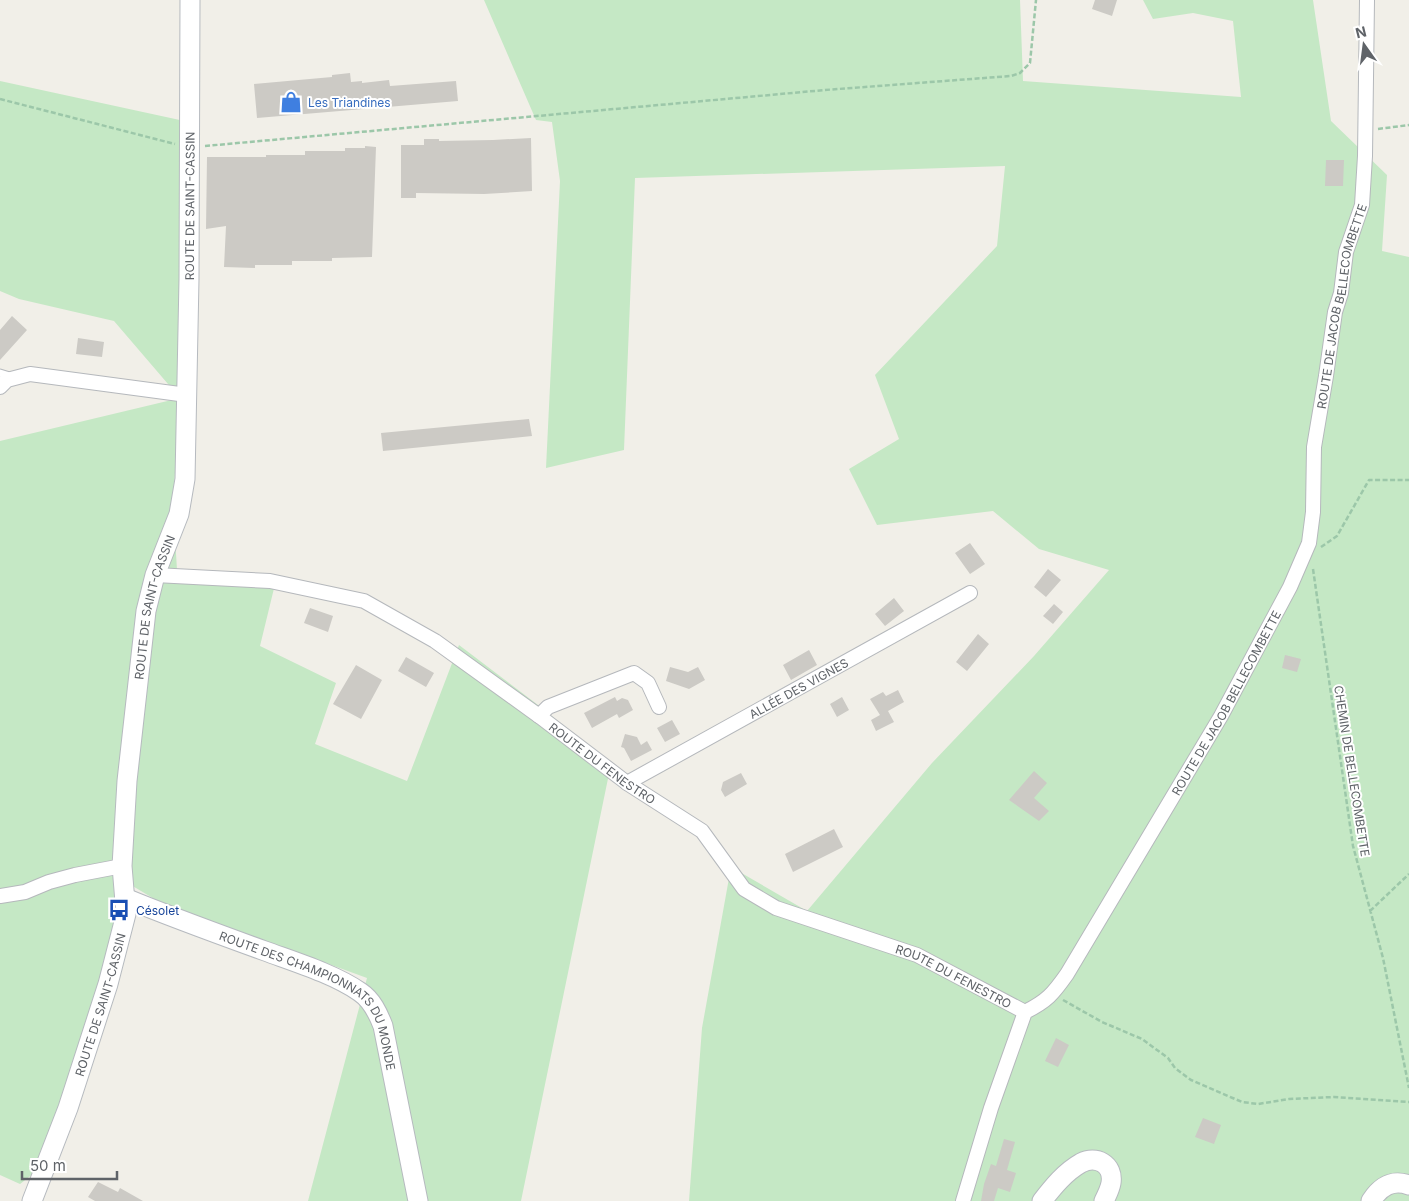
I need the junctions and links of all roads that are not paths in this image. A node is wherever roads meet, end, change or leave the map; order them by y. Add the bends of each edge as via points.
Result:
1 (190, 0) edge
2 (1367, 0) edge
3 (0, 373) edge
4 (16, 378) junction
5 (0, 387) edge
6 (187, 395) junction
7 (155, 575) junction
8 (970, 593) dead end
9 (659, 707) dead end
10 (539, 716) junction
11 (627, 783) junction
12 (122, 866) junction
13 (0, 896) edge
14 (125, 898) junction
15 (1025, 1012) junction
16 (1409, 1185) edge
17 (32, 1201) edge
18 (418, 1201) edge
19 (963, 1201) edge
20 (1042, 1201) edge
21 (1104, 1201) edge
22 (1371, 1201) edge

1 - 6 street, ROUTE DE SAINT-CASSIN
2 - 15 street, ROUTE DE JACOB BELLECOMBETTE via 1362,205 1346,252 1341,293 1334,312 1314,447 1310,549 1221,716 1067,974 1053,994
3 - 4 lane
4 - 5 street via 7,380
4 - 6 street via 30,374
6 - 7 street, ROUTE DE SAINT-CASSIN via 182,498
7 - 10 street, ROUTE DU FENESTRO via 270,581 364,601 435,640
7 - 12 street, ROUTE DE SAINT-CASSIN via 146,611 127,781
8 - 11 street, ALLÉE DES VIGNES
9 - 10 street via 648,683 634,673 548,707
10 - 11 street, ROUTE DU FENESTRO
11 - 15 street, ROUTE DU FENESTRO via 702,831 744,889 776,908 917,955
12 - 13 street
12 - 14 street, ROUTE DE SAINT-CASSIN
14 - 17 street, ROUTE DE SAINT-CASSIN via 126,914 108,984 68,1108
14 - 18 street, ROUTE DES CHAMPIONNATS DU MONDE via 302,964 347,984 367,998 378,1013 386,1039
15 - 19 street
16 - 22 street via 1394,1182 1377,1192
20 - 21 street via 1070,1170 1094,1159 1110,1170 1111,1183

